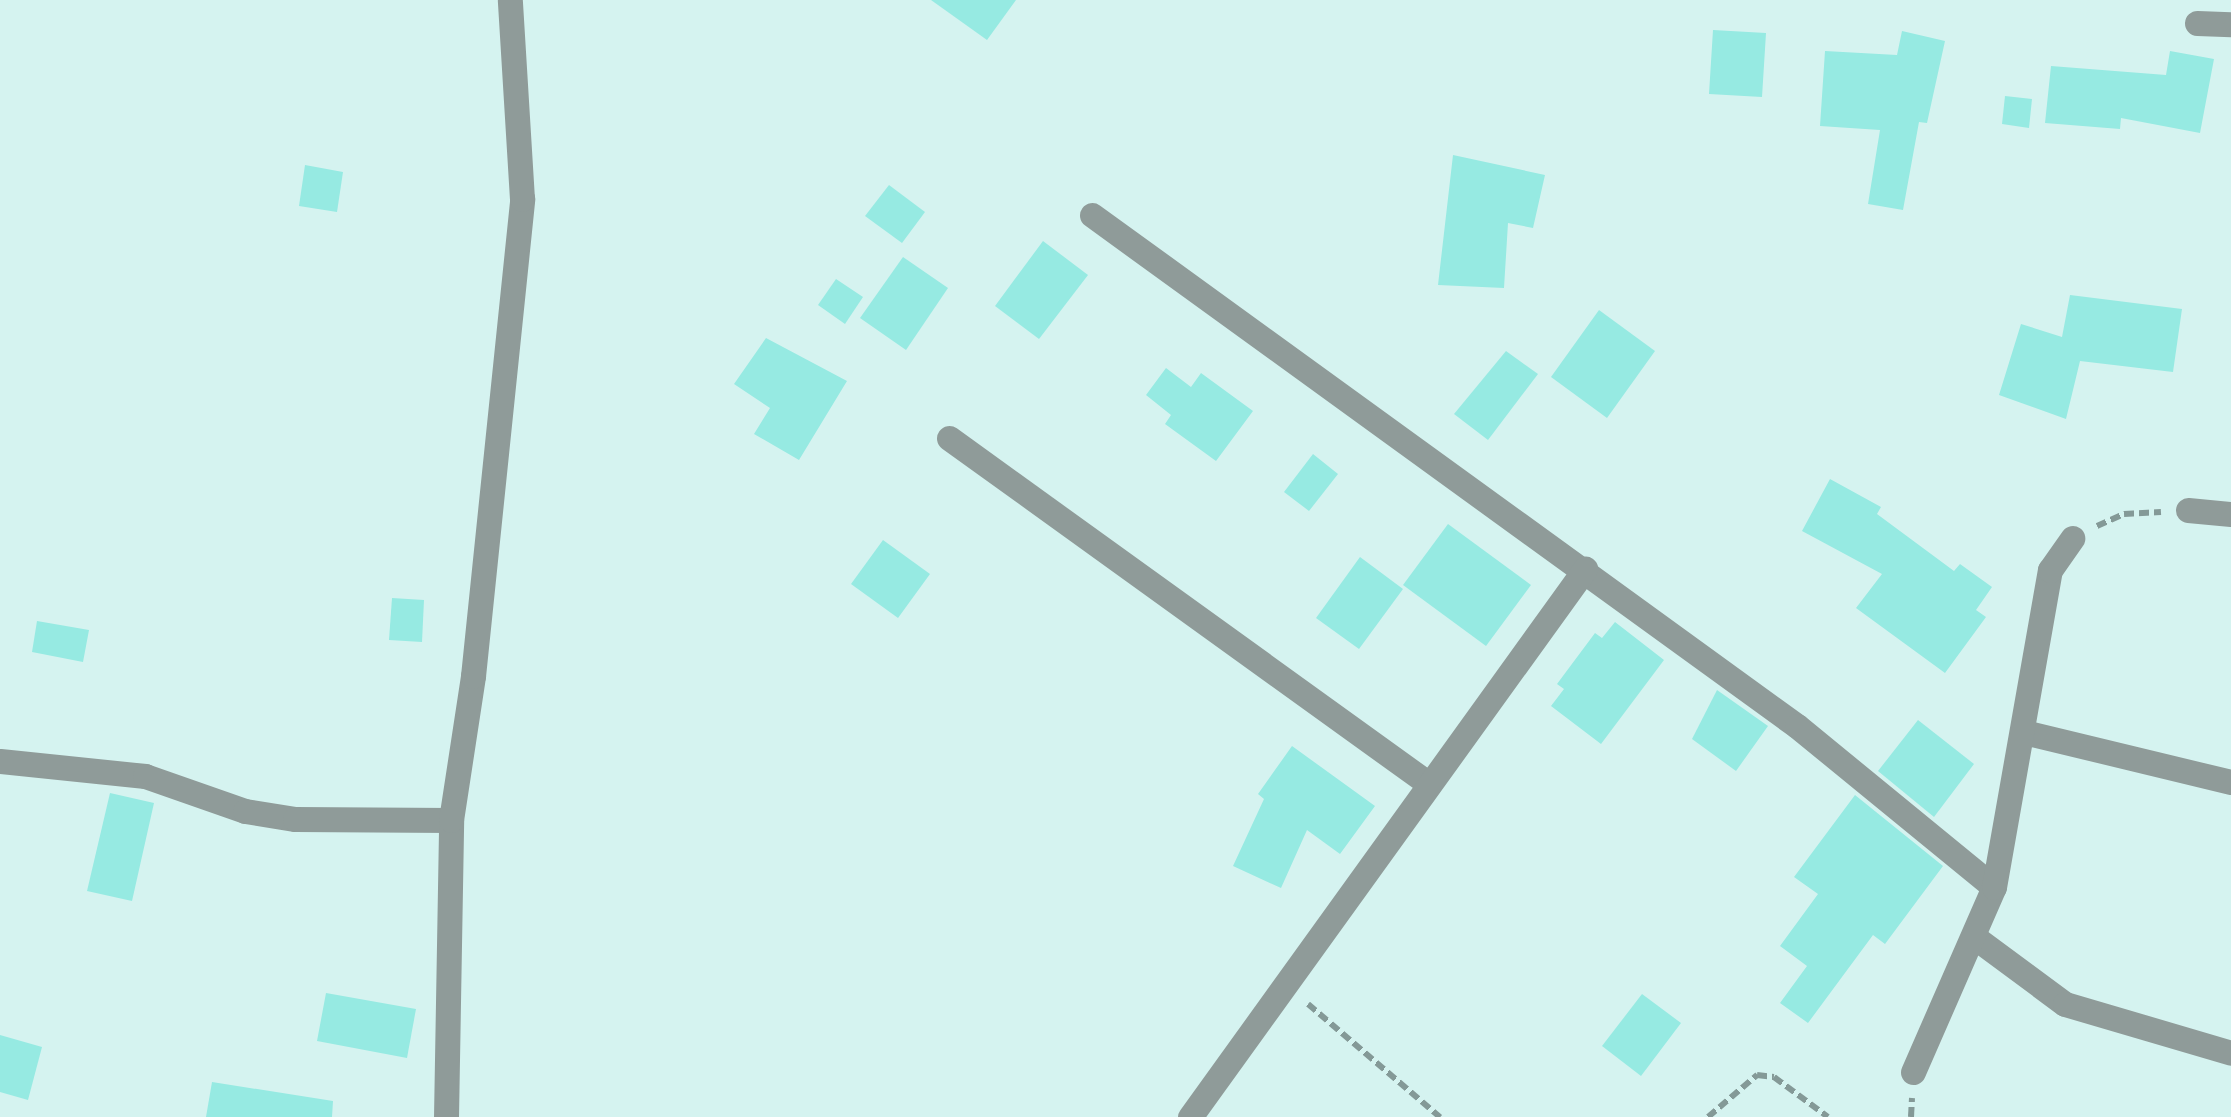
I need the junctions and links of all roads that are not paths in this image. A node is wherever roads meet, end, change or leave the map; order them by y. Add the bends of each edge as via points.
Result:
1 (510, 0) edge
2 (2197, 23) dead end
3 (2231, 24) edge
4 (1092, 215) dead end
5 (949, 438) dead end
6 (2188, 510) road end
7 (2231, 514) edge
8 (2072, 538) road end
9 (1584, 569) junction
10 (2024, 732) junction
11 (0, 762) edge
12 (2231, 782) edge
13 (1429, 784) junction
14 (451, 820) junction
15 (1994, 887) junction
16 (1977, 939) junction
17 (2231, 1052) edge
18 (1913, 1072) dead end
19 (446, 1117) edge
20 (1190, 1117) edge

1 - 14 street via 520,218
2 - 3 street
4 - 9 street
5 - 13 street
6 - 7 street
8 - 10 street via 2050,570
9 - 13 street
9 - 15 street via 1953,846
10 - 12 street
10 - 15 street
11 - 14 street via 145,776 244,811 295,819
13 - 20 street
14 - 19 street
15 - 16 street
16 - 17 street via 2064,1004
16 - 18 street

